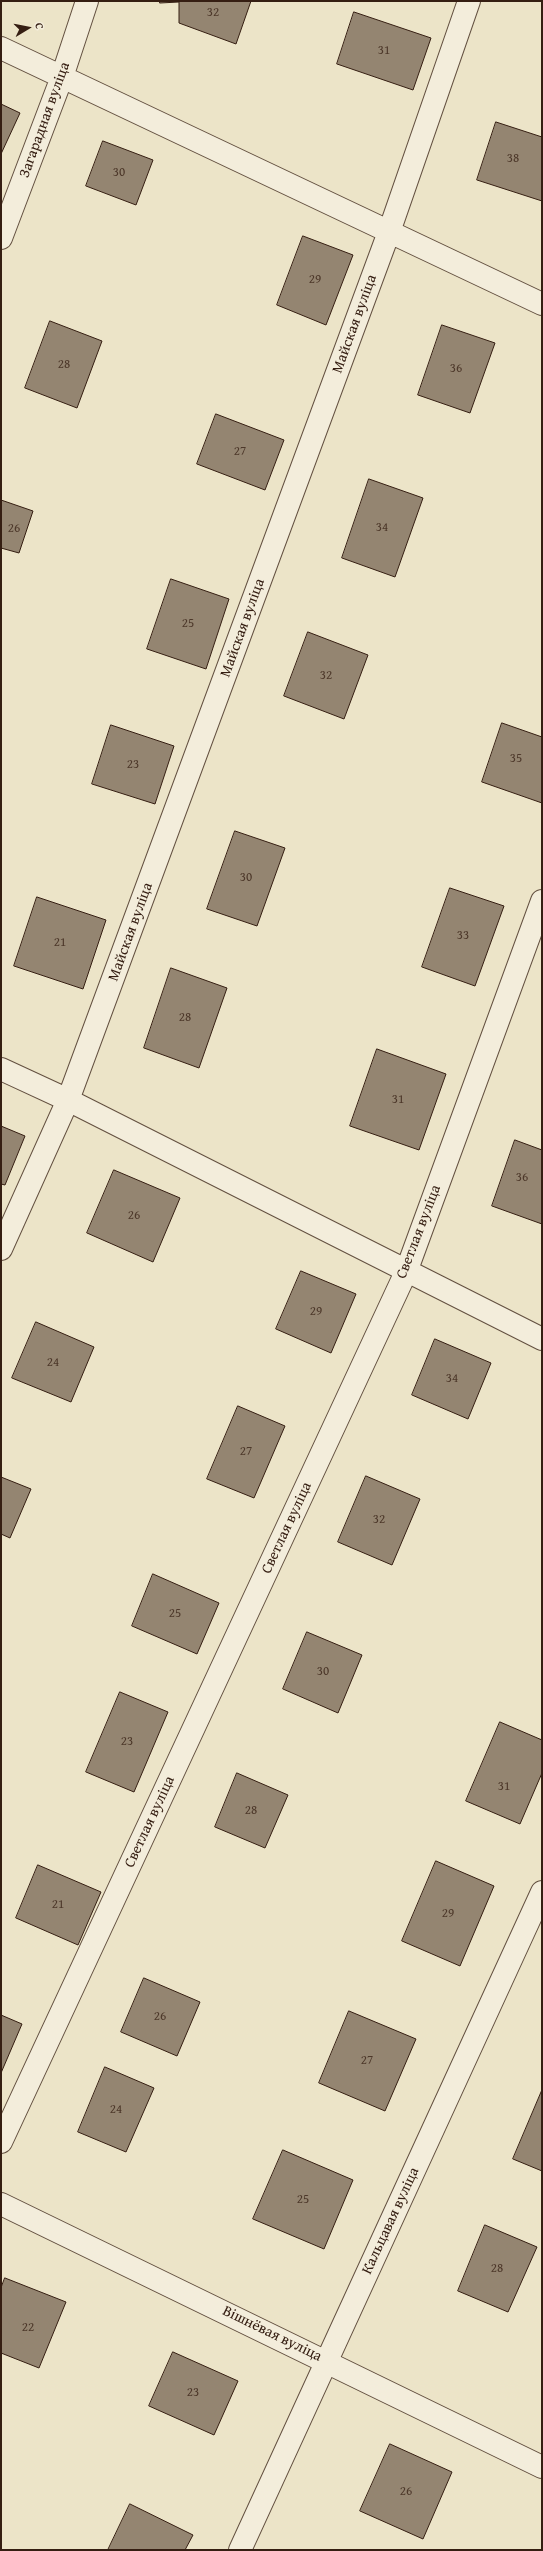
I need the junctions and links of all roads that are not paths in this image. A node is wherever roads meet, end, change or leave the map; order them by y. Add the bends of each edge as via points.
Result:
1 (88, 1) edge
2 (469, 1) edge
3 (1, 48) edge
4 (62, 77) junction
5 (389, 232) junction
6 (1, 238) edge
7 (542, 304) edge
8 (542, 900) edge
9 (1, 1069) edge
10 (68, 1100) junction
11 (1, 1249) edge
12 (406, 1272) junction
13 (542, 1339) edge
14 (542, 1892) edge
15 (1, 2142) edge
16 (1, 2204) edge
17 (327, 2360) junction
18 (542, 2467) edge
19 (240, 2550) edge

1 - 4 street, Загарадная вуліца
2 - 5 street, Майская вуліца
3 - 4 street
4 - 5 street
4 - 6 street, Загарадная вуліца
5 - 7 street
5 - 10 street, Майская вуліца
8 - 12 street, Светлая вуліца
9 - 10 street
10 - 11 street, Майская вуліца
10 - 12 street
12 - 13 street
12 - 15 street, Светлая вуліца
14 - 17 street, Кальцавая вуліца
16 - 17 street, Вішнёвая вуліца
17 - 18 street, Вішнёвая вуліца
17 - 19 street, Кальцавая вуліца

